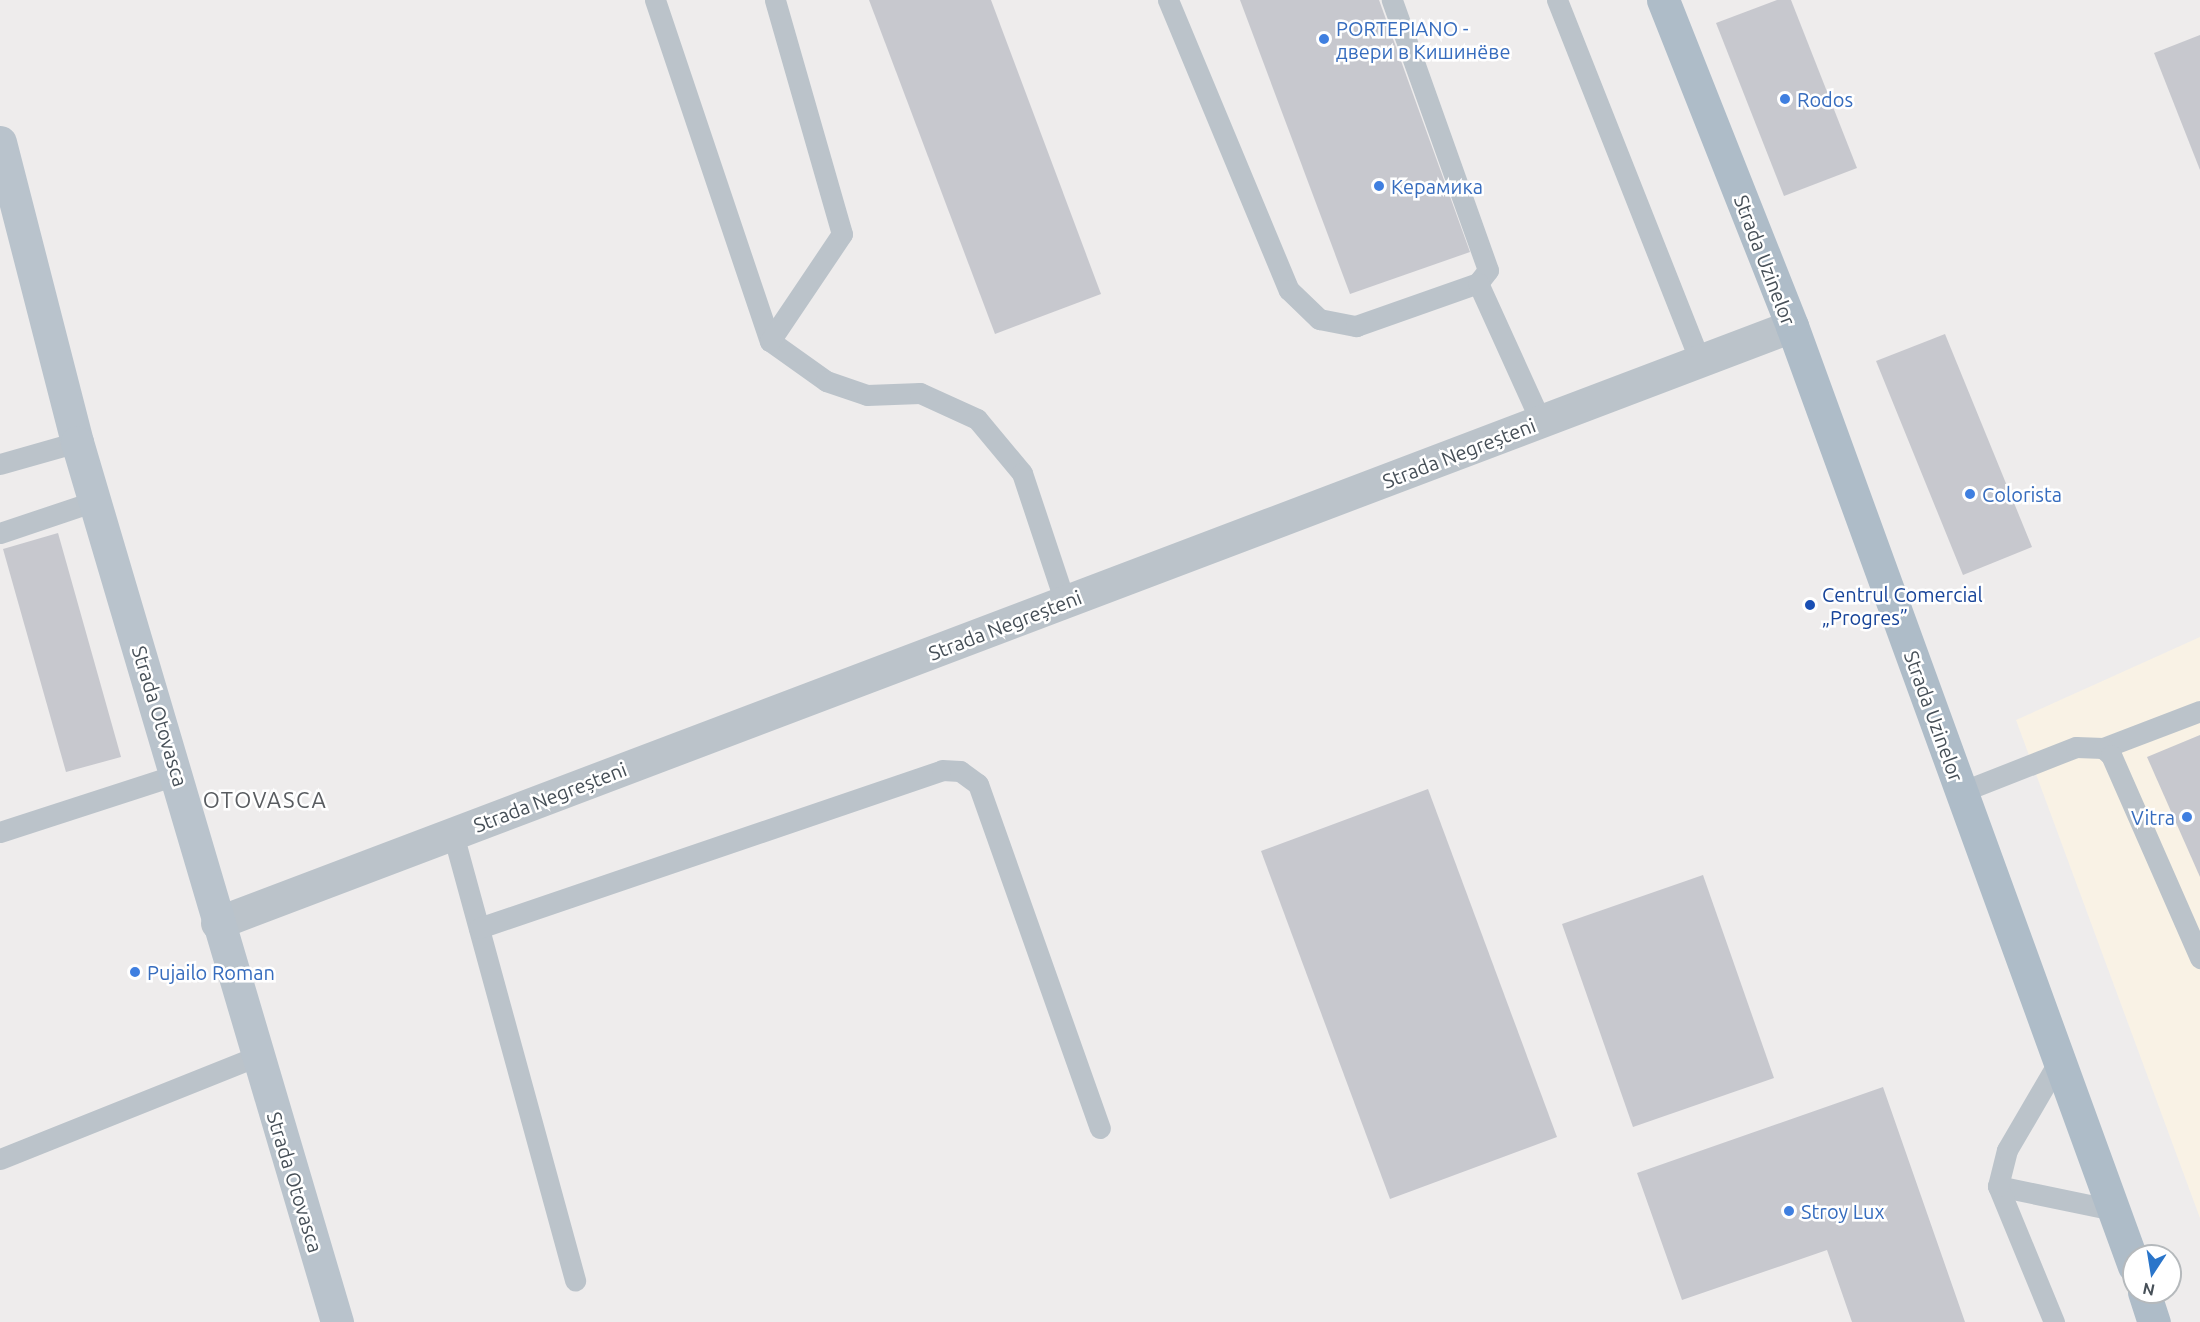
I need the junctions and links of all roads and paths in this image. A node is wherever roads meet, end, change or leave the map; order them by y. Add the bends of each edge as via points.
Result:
1 (655, 0) edge
2 (775, 0) edge
3 (1168, 0) edge
4 (1392, 0) edge
5 (1557, 0) edge
6 (1663, 0) edge
7 (0, 142) edge
8 (1478, 283) junction
9 (1792, 326) junction
10 (770, 341) junction
11 (1700, 362) junction
12 (1541, 422) junction
13 (77, 442) junction
14 (0, 464) edge
15 (95, 501) junction
16 (0, 533) edge
17 (1065, 602) junction
18 (2200, 711) edge
19 (2103, 748) junction
20 (178, 774) junction
21 (1962, 792) junction
22 (0, 832) edge
23 (453, 834) junction
24 (218, 923) junction
25 (479, 928) junction
26 (2200, 958) edge
27 (257, 1056) junction
28 (2059, 1061) junction
29 (1100, 1128) dead end
30 (0, 1159) edge
31 (1998, 1186) junction
32 (2114, 1210) junction
33 (2126, 1244) edge
34 (575, 1281) dead end
35 (2148, 1304) edge
36 (337, 1322) edge
37 (2054, 1322) edge
38 (2154, 1322) edge

1 - 10 lane
2 - 10 lane via 842,234
3 - 8 lane via 1289,290 1302,307 1319,319 1356,326
4 - 8 lane via 1484,248 1488,270
5 - 11 lane
6 - 9 main road, Strada Uzinelor
7 - 13 street, Strada Otovasca
8 - 12 lane
9 - 11 street, Strada Negreșteni
9 - 21 main road, Strada Uzinelor
10 - 17 lane via 826,381 867,395 920,393 977,419 1022,473
11 - 12 street, Strada Negreșteni
12 - 17 street, Strada Negreșteni
13 - 14 lane
13 - 15 street, Strada Otovasca
15 - 16 lane
15 - 20 street, Strada Otovasca
17 - 23 street, Strada Negreșteni
18 - 19 lane
19 - 21 lane via 2076,747
19 - 26 lane via 2111,755
20 - 22 lane
20 - 24 street, Strada Otovasca
21 - 28 main road, Strada Uzinelor
23 - 24 street, Strada Negreșteni
23 - 25 lane
24 - 27 street, Strada Otovasca
25 - 29 lane via 942,770 960,771 978,784
25 - 34 lane
27 - 30 lane
27 - 36 street, Strada Otovasca
28 - 31 lane via 2007,1150
28 - 32 main road, Strada Uzinelor
31 - 32 lane
31 - 37 lane
32 - 33 main road, Strada Uzinelor
35 - 38 main road

